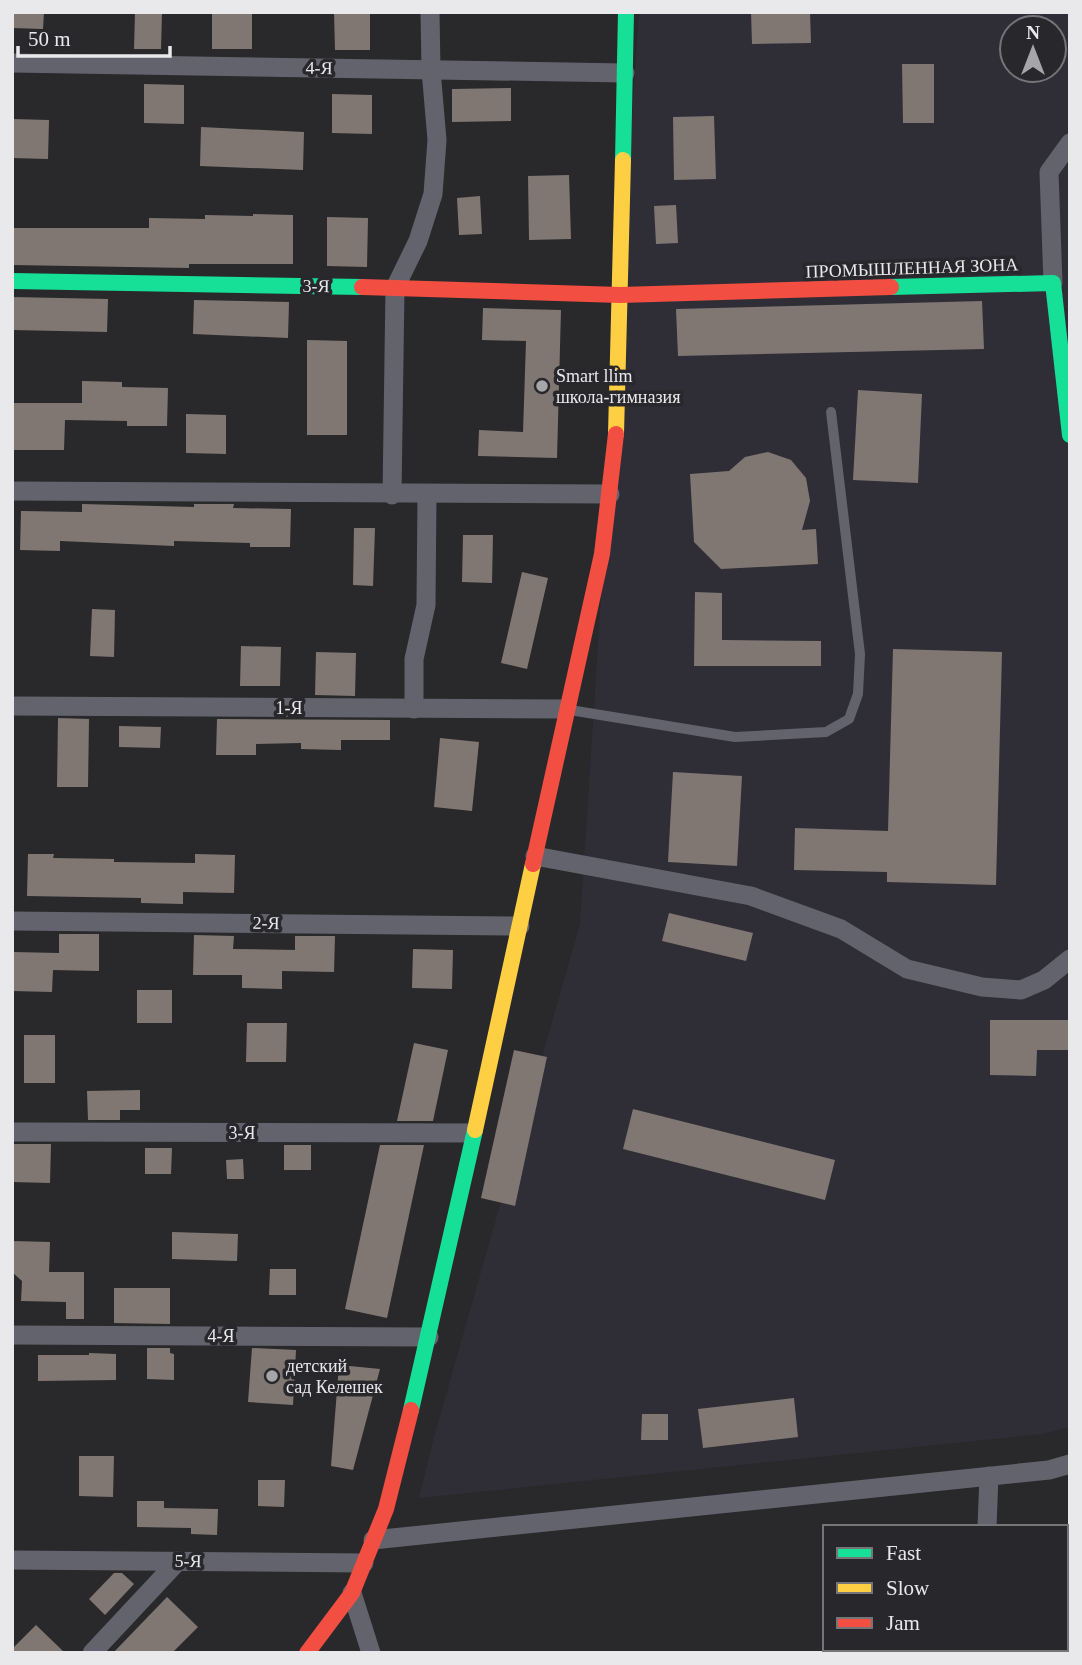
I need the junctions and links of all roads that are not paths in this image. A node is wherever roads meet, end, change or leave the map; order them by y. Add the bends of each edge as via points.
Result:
1 (430, 12) edge
2 (626, 12) edge
3 (12, 63) edge
4 (431, 70) junction
5 (625, 73) junction
6 (1070, 143) edge
7 (12, 281) edge
8 (1053, 283) junction
9 (395, 288) junction
10 (620, 295) junction
11 (831, 412) dead end
12 (1070, 435) edge
13 (12, 491) edge
14 (610, 494) junction
15 (392, 495) junction
16 (427, 495) junction
17 (12, 706) edge
18 (414, 709) junction
19 (566, 709) junction
20 (535, 856) junction
21 (12, 920) edge
22 (520, 926) junction
23 (1070, 959) edge
24 (12, 1132) edge
25 (473, 1133) junction
26 (12, 1335) edge
27 (429, 1337) junction
28 (1070, 1464) edge
29 (989, 1476) junction
30 (987, 1525) edge
31 (373, 1540) junction
32 (12, 1560) edge
33 (178, 1561) junction
34 (364, 1563) junction
35 (352, 1593) junction
36 (92, 1653) edge
37 (307, 1653) edge
38 (371, 1653) edge

1 - 4 street
2 - 5 street
3 - 4 street, 4-Я
4 - 5 street, 4-Я
4 - 9 street via 437,140 433,194
5 - 10 street
6 - 8 street via 1049,172
7 - 9 street, 3-Я
8 - 10 street, ПРОМЫШЛЕННАЯ ЗОНА
8 - 12 street
9 - 10 street, 3-Я
9 - 15 street
10 - 14 street via 616,450
11 - 19 lane via 860,654 858,694 849,719 825,733 735,737
13 - 15 street
14 - 16 street
14 - 19 street via 602,554
15 - 16 street
16 - 18 street via 426,605 414,659
17 - 18 street, 1-Я
18 - 19 street, 1-Я
19 - 20 street
20 - 22 street
20 - 23 street via 751,896 841,929 907,969 982,987 1021,990 1044,980
21 - 22 street, 2-Я
22 - 25 street
24 - 25 street, 3-Я
25 - 27 street
26 - 27 street, 4-Я
27 - 31 street via 386,1509
28 - 29 street
29 - 30 street
29 - 31 street
31 - 34 street
32 - 33 street, 5-Я
33 - 34 street, 5-Я
33 - 36 street
34 - 35 street
35 - 37 street
35 - 38 street

